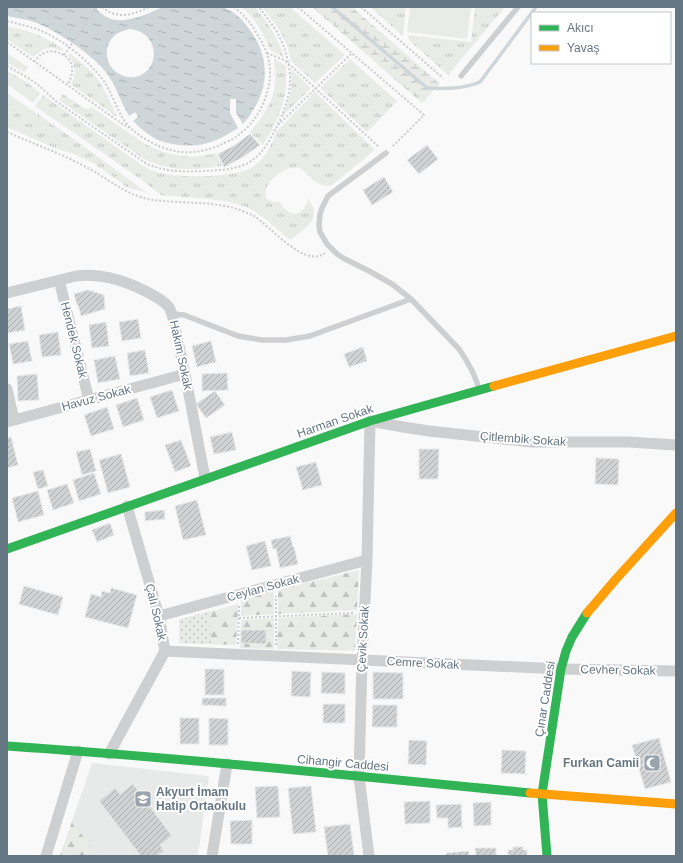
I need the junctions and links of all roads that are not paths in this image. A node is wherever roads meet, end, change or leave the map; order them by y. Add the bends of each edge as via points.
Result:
1 (518, 7) edge
2 (460, 76) dead end
3 (386, 153) road end
4 (59, 280) junction
5 (7, 293) edge
6 (411, 300) junction
7 (172, 314) junction
8 (676, 336) edge
9 (185, 374) junction
10 (7, 389) edge
11 (479, 390) junction
12 (89, 400) junction
13 (10, 421) edge
14 (370, 421) junction
15 (676, 445) edge
16 (206, 478) junction
17 (127, 506) junction
18 (676, 513) edge
19 (7, 549) edge
20 (367, 560) junction
21 (159, 616) junction
22 (165, 651) junction
23 (362, 660) junction
24 (561, 669) junction
25 (676, 671) edge
26 (7, 746) edge
27 (78, 751) junction
28 (109, 754) junction
29 (227, 764) junction
30 (359, 776) junction
31 (542, 794) junction
32 (676, 804) edge
33 (46, 856) edge
34 (212, 856) edge
35 (369, 856) edge
36 (547, 856) edge

1 - 2 lane
3 - 6 lane via 328,196 320,214 320,232 331,249 343,258 392,284
4 - 5 street, Hakim Sokak
4 - 7 street, Hakim Sokak via 87,274 116,279 152,294 168,307
4 - 12 street, Hendek Sokak
6 - 7 lane via 310,336 286,340 238,336 184,315
6 - 11 lane via 466,358
7 - 9 street, Hakim Sokak
8 - 11 street, Harman Sokak
9 - 12 street, Havuz Sokak
9 - 16 street, Hakim Sokak
10 - 13 street
11 - 14 street, Harman Sokak
12 - 13 street, Havuz Sokak
14 - 15 street, Çitlembik Sokak via 429,431 531,442 629,442
14 - 16 street, Harman Sokak
14 - 20 street, Çevik Sokak
16 - 17 street, Harman Sokak
17 - 19 street, Harman Sokak
17 - 21 street, Çalı Sokak
18 - 24 street, Çınar Caddesi via 587,613 572,637
20 - 21 street, Ceylan Sokak
20 - 23 street, Çevik Sokak
21 - 22 street, Çalı Sokak
22 - 23 street, Cemre Sokak
22 - 28 street, Çalı Sokak
23 - 24 street, Cemre Sokak
23 - 30 street, Çevik Sokak
24 - 25 street, Cevher Sokak
24 - 31 street, Çınar Caddesi
26 - 27 street, Cihangir Caddesi
27 - 28 street, Cihangir Caddesi
27 - 33 street
28 - 29 street, Cihangir Caddesi
29 - 30 street, Cihangir Caddesi
29 - 34 street
30 - 31 street, Cihangir Caddesi
30 - 35 street, Çevik Sokak
31 - 32 street, Cihangir Caddesi
31 - 36 street, Çınar Caddesi

